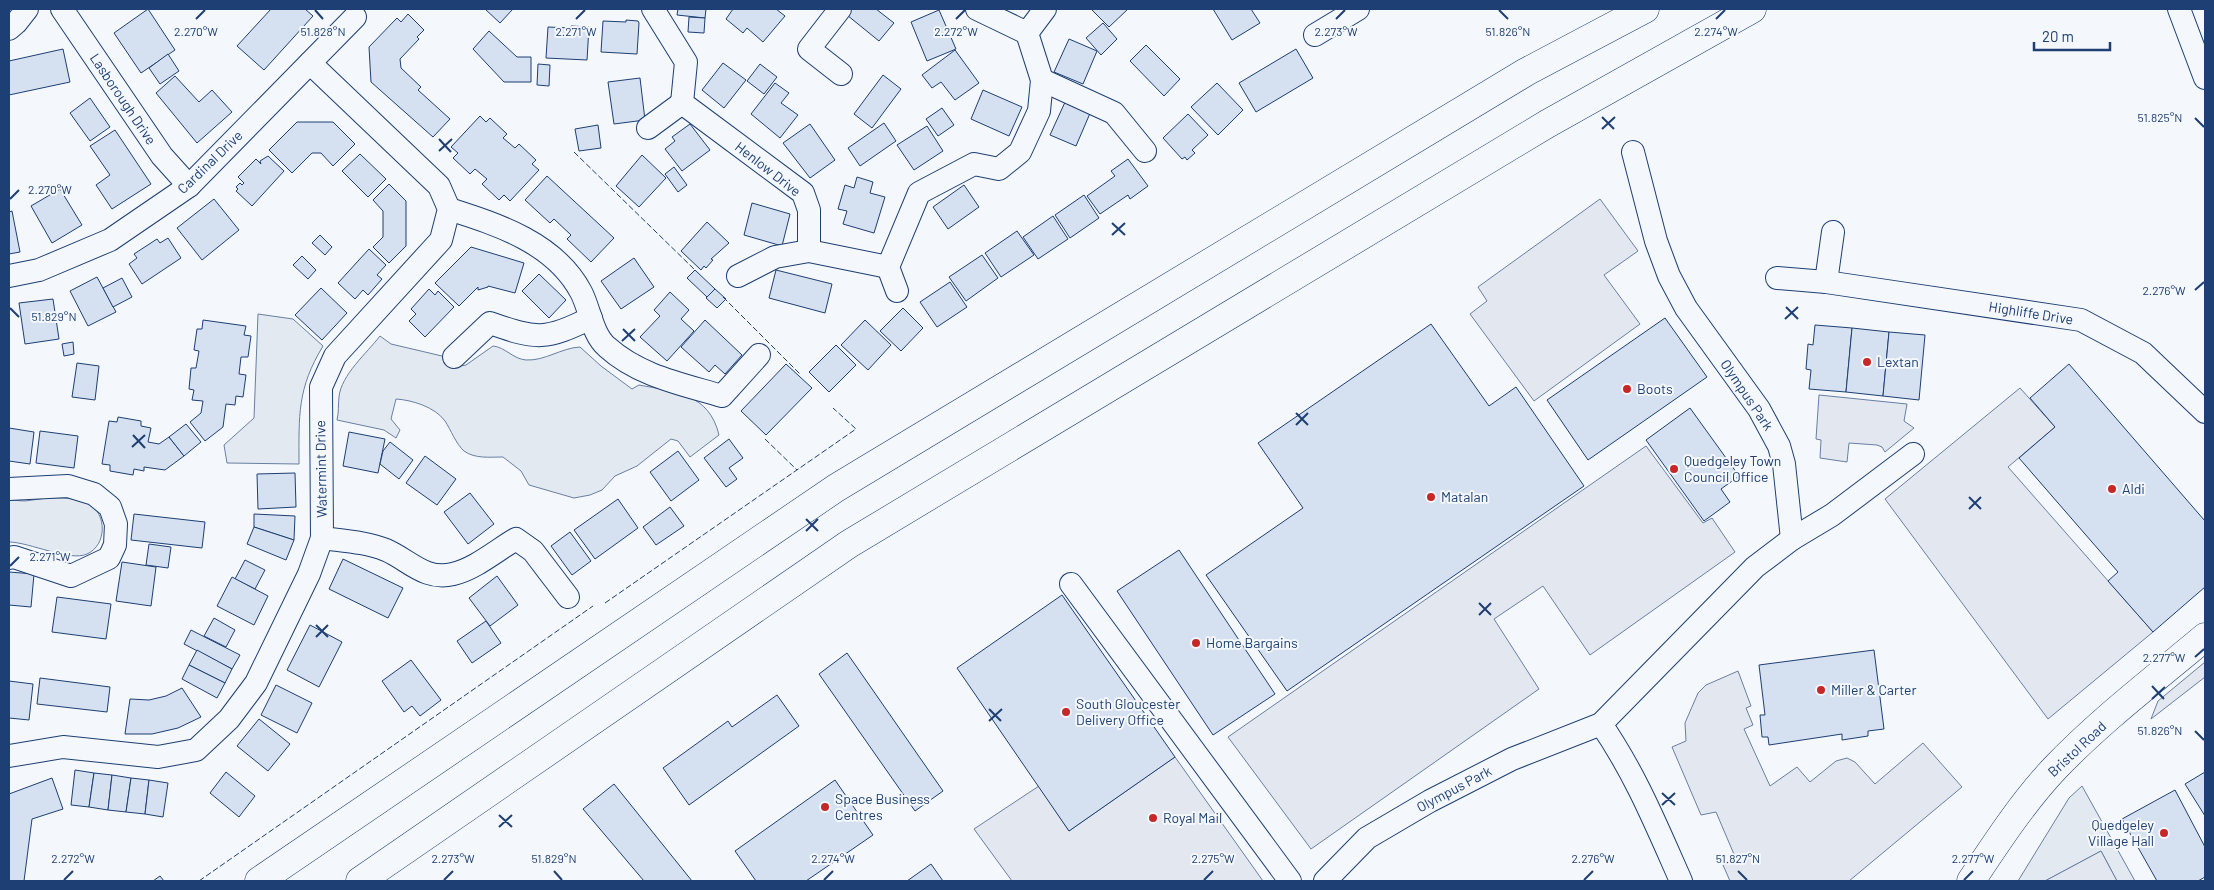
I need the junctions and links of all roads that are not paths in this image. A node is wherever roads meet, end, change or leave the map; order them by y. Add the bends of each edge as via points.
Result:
1 (27, 9) edge
2 (62, 9) edge
3 (653, 9) edge
4 (840, 9) edge
5 (977, 9) edge
6 (1045, 9) edge
7 (1358, 9) edge
8 (1646, 9) edge
9 (1752, 9) edge
10 (2179, 9) edge
11 (355, 17) dead end
12 (9, 28) edge
13 (1027, 33) junction
14 (1314, 35) dead end
15 (310, 63) junction
16 (842, 74) dead end
17 (2205, 78) edge
18 (1042, 80) junction
19 (682, 103) junction
20 (648, 128) dead end
21 (1145, 152) dead end
22 (1633, 152) dead end
23 (189, 186) junction
24 (449, 209) junction
25 (1833, 232) dead end
26 (809, 251) junction
27 (888, 268) junction
28 (9, 276) edge
29 (738, 276) dead end
30 (1777, 278) dead end
31 (1826, 282) junction
32 (897, 291) dead end
33 (591, 318) junction
34 (759, 355) dead end
35 (454, 357) dead end
36 (2205, 412) edge
37 (1913, 454) dead end
38 (9, 489) edge
39 (322, 538) junction
40 (1792, 539) junction
41 (9, 558) edge
42 (1071, 584) dead end
43 (568, 597) dead end
44 (2205, 637) edge
45 (1601, 724) junction
46 (9, 756) edge
47 (259, 881) edge
48 (360, 881) edge
49 (1290, 881) edge
50 (1325, 881) edge
51 (1681, 881) edge
52 (1971, 881) edge

1 - 12 street
2 - 23 street, Lasborough Drive via 162,156
3 - 19 street via 686,62
4 - 16 street via 809,49
5 - 13 street
6 - 13 street
7 - 14 street
8 - 47 main road via 1526,72 836,488
9 - 48 main road via 1547,124 849,544
10 - 17 street
11 - 15 street, Cardinal Drive
13 - 18 street
15 - 23 street, Cardinal Drive
15 - 24 street via 439,186
18 - 21 street via 1114,113
18 - 27 street via 1038,112 1020,152 999,170 974,164 919,193
19 - 20 street
19 - 26 street, Henlow Drive via 803,193 809,210
22 - 40 street, Olympus Park via 1668,276 1686,308 1759,409 1779,446
23 - 28 street, Cardinal Drive via 110,240 39,270
24 - 33 street via 499,224 547,252 577,285
24 - 39 street, Watermint Drive via 441,240 335,356 321,387
25 - 31 street
26 - 27 street
26 - 29 street via 775,257
27 - 32 street
30 - 31 street, Highliffe Drive
31 - 36 street, Highliffe Drive via 2080,320 2143,353
33 - 34 street via 606,346 640,370 722,396
33 - 35 street via 559,333 537,336 490,323
37 - 40 street via 1832,515
38 - 41 street via 68,486 94,494 110,508 116,524 115,545 109,558 71,576
39 - 43 street via 362,543 387,551 433,576 453,574 476,564 516,538 533,551
39 - 46 street, Watermint Drive via 309,574 256,683 229,720 196,750 158,757 63,747
40 - 45 street, Olympus Park via 1755,567
42 - 49 street
44 - 52 main road, Bristol Road via 2056,767 2014,819
45 - 50 street, Olympus Park via 1512,759 1430,801 1367,838
45 - 51 street via 1639,785

